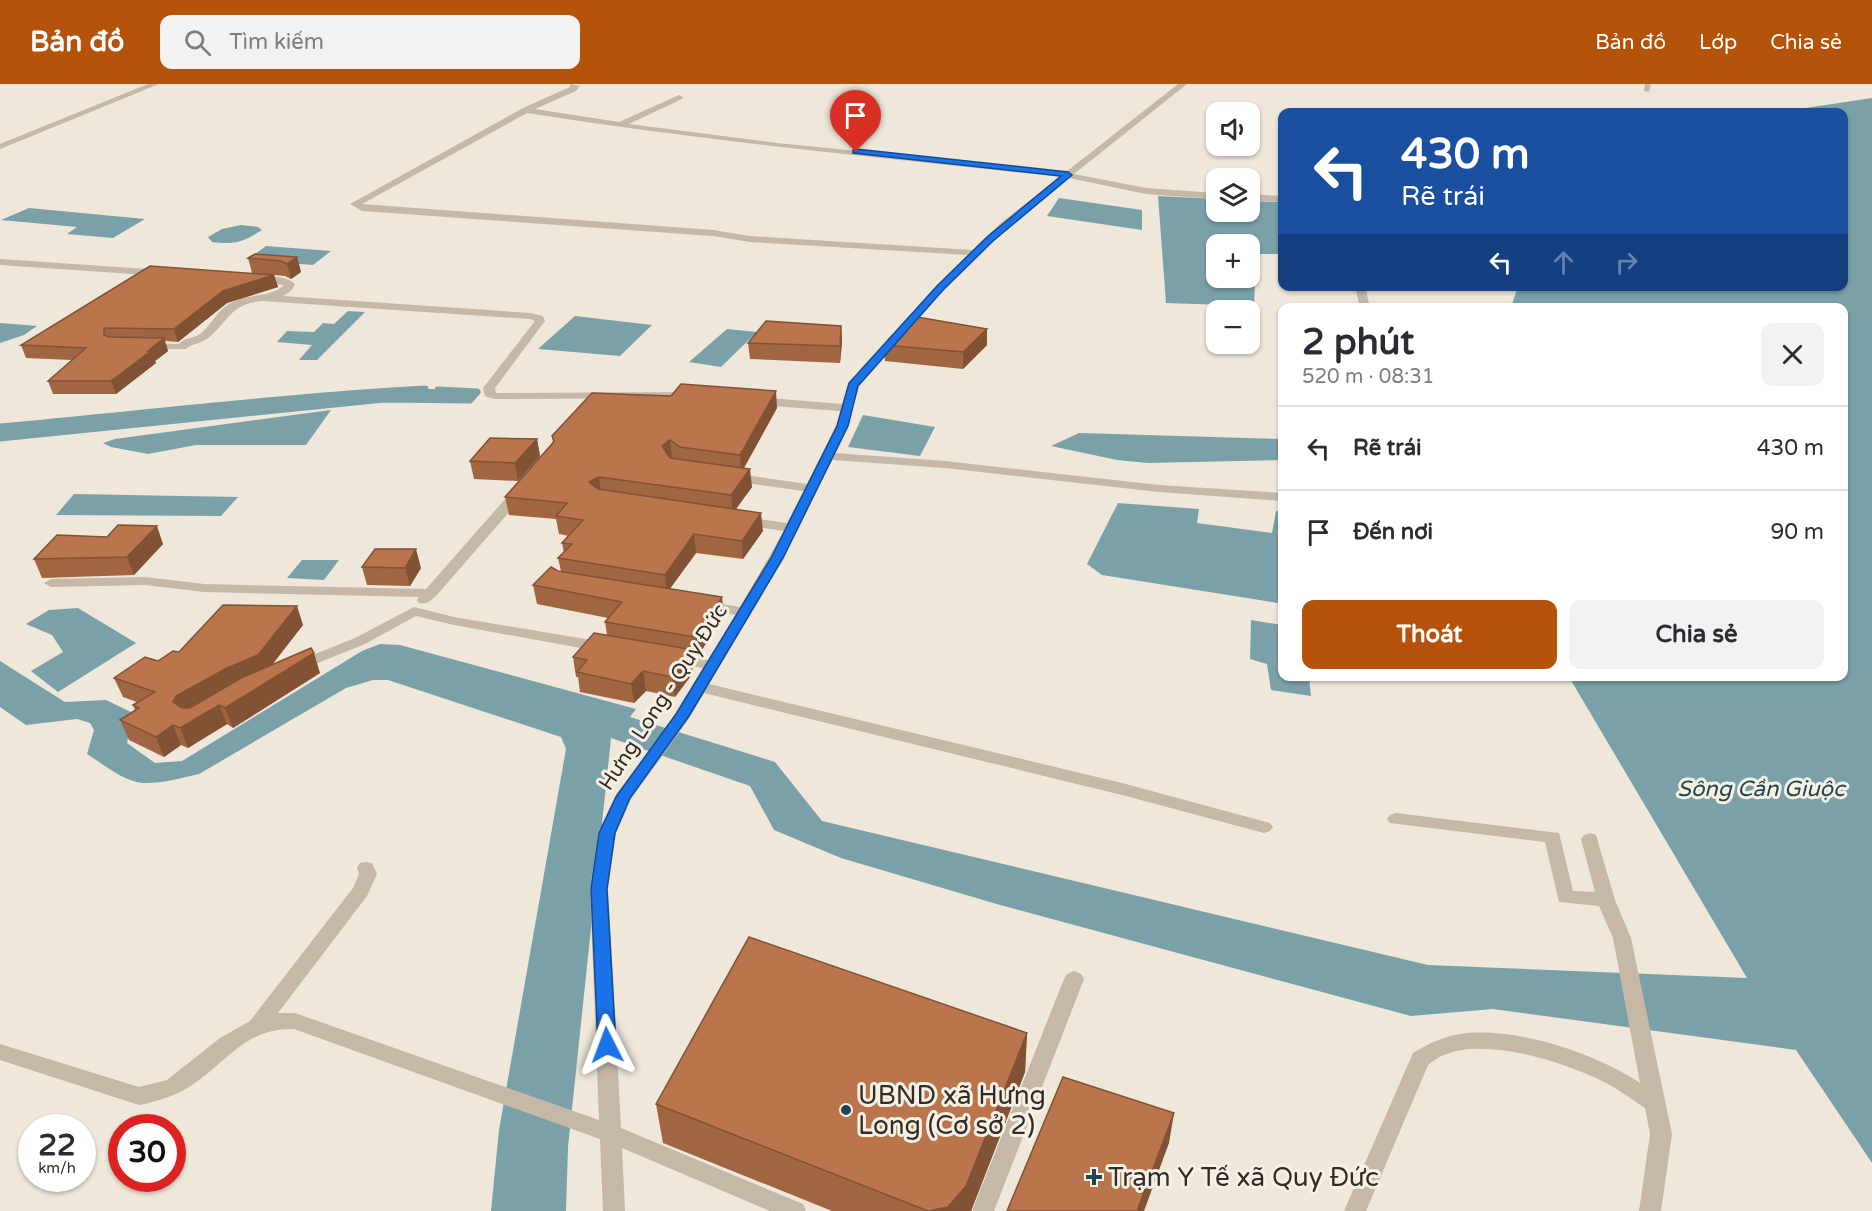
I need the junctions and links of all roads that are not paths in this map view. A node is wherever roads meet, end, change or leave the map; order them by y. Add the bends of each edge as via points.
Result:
1 (155, 84) edge
2 (574, 84) edge
3 (1184, 84) edge
4 (679, 98) dead end
5 (526, 110) junction
6 (620, 125) junction
7 (0, 147) edge
8 (1068, 175) junction
9 (1206, 195) edge
10 (1260, 198) edge
11 (1278, 199) edge
12 (976, 253) junction
13 (0, 261) edge
14 (178, 274) edge
15 (250, 279) edge
16 (273, 298) junction
17 (136, 345) edge
18 (700, 396) edge
19 (744, 399) edge
20 (848, 403) junction
21 (827, 456) junction
22 (722, 476) edge
23 (527, 483) edge
24 (812, 488) junction
25 (1278, 497) edge
26 (725, 518) edge
27 (792, 528) junction
28 (51, 583) dead end
29 (431, 593) junction
30 (688, 603) edge
31 (414, 611) junction
32 (745, 612) junction
33 (619, 649) edge
34 (654, 655) edge
35 (712, 665) junction
36 (281, 674) edge
37 (699, 687) junction
38 (1396, 819) dead end
39 (1264, 827) dead end
40 (1590, 839) dead end
41 (366, 868) dead end
42 (1606, 900) junction
43 (1074, 979) dead end
44 (257, 1026) junction
45 (0, 1052) edge
46 (1655, 1103) junction
47 (612, 1134) junction
48 (614, 1211) edge
49 (795, 1211) edge
50 (983, 1211) edge
51 (1355, 1211) edge
52 (1650, 1211) edge

1 - 7 street
2 - 5 street via 573,89
3 - 8 street, Hưng Long - Quy Đức
4 - 6 street
5 - 6 street
5 - 12 street via 355,204 362,208 713,233 750,239
6 - 8 street
8 - 9 street via 1146,190
8 - 12 street, Hưng Long - Quy Đức via 1004,225
10 - 11 street
12 - 20 street, Hưng Long - Quy Đức via 853,385
13 - 14 street
15 - 16 street via 288,282 288,288
16 - 17 street via 230,307 202,338 188,341 182,347
16 - 18 street via 535,316 540,321 489,388 489,394 494,396
19 - 20 street
20 - 21 street, Hưng Long - Quy Đức
21 - 24 street, Hưng Long - Quy Đức
21 - 25 street
22 - 24 street
23 - 29 street
24 - 27 street, Hưng Long - Quy Đức
26 - 27 street
27 - 32 street, Hưng Long - Quy Đức
28 - 29 street via 145,581 204,588
29 - 31 street
30 - 32 street
31 - 33 street
31 - 36 street via 360,641
32 - 35 street, Hưng Long - Quy Đức
34 - 35 street
35 - 37 street, Hưng Long - Quy Đức
37 - 39 street
37 - 47 street, Hưng Long - Quy Đức via 623,797 607,833 599,889
38 - 42 street via 1553,837 1565,897
40 - 42 street
41 - 44 street via 368,874 361,891
42 - 46 street via 1622,938
43 - 50 street
44 - 45 street via 183,1082 155,1095 139,1096
44 - 47 street via 295,1022
46 - 51 street via 1609,1075 1561,1056 1478,1041 1431,1048 1420,1059
46 - 52 street via 1661,1134
47 - 48 street, Hưng Long - Quy Đức
47 - 49 street

